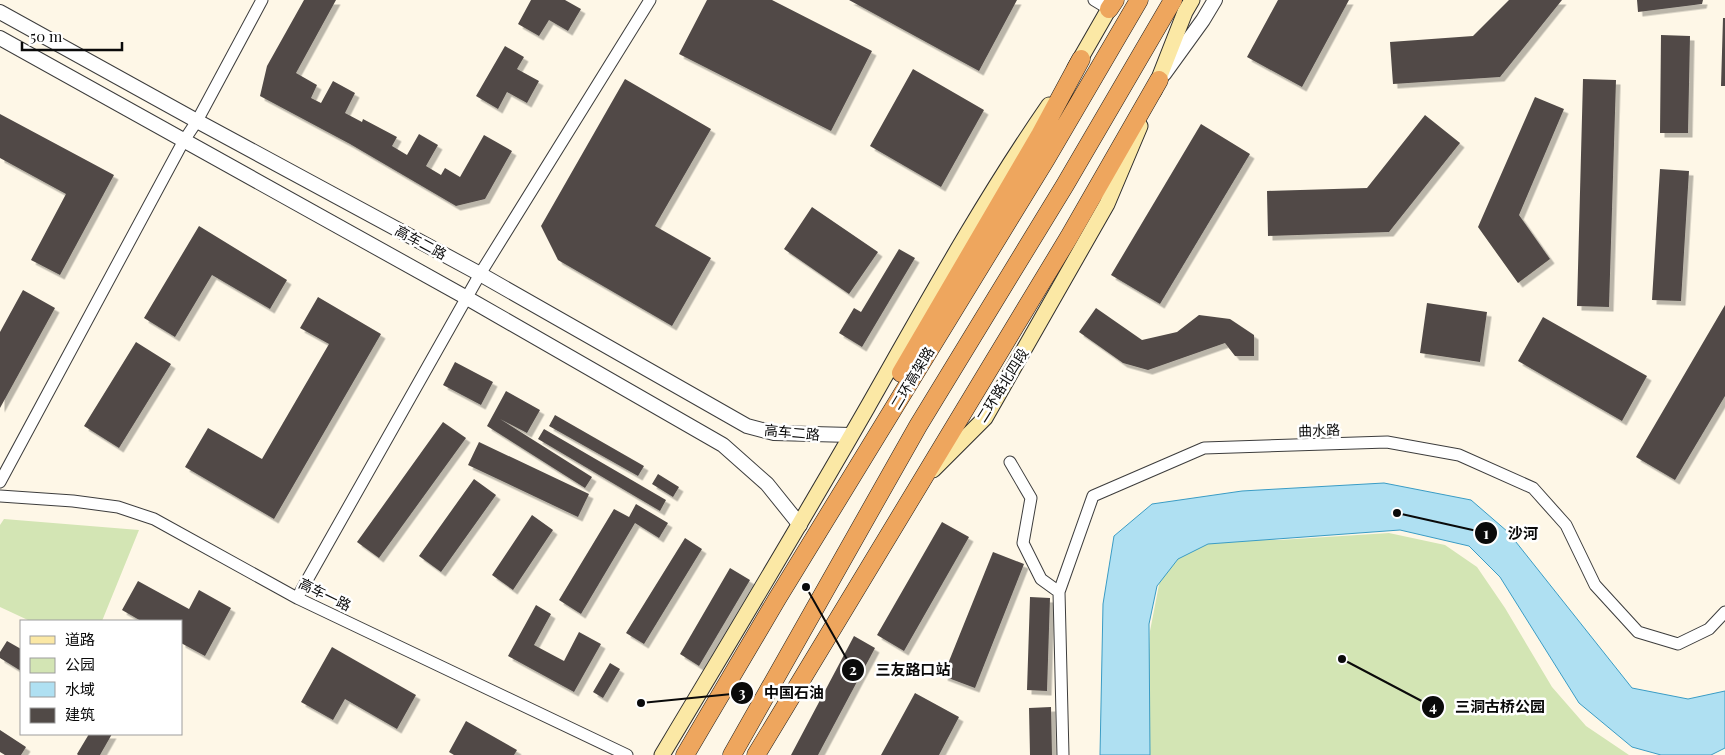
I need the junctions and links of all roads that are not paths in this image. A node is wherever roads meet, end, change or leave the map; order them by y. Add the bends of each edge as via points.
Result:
1 (262, 0) edge
2 (649, 0) edge
3 (1139, 0) edge
4 (1173, 0) edge
5 (1192, 0) edge
6 (1215, 0) edge
7 (1108, 2) edge
8 (0, 12) edge
9 (0, 38) edge
10 (1081, 59) junction
11 (1159, 80) junction
12 (197, 121) junction
13 (183, 142) junction
14 (480, 274) junction
15 (467, 298) junction
16 (851, 435) junction
17 (1010, 462) dead end
18 (0, 482) edge
19 (0, 496) edge
20 (800, 524) junction
21 (1059, 592) junction
22 (297, 598) junction
23 (1725, 612) edge
24 (627, 755) edge
25 (662, 755) edge
26 (675, 755) edge
27 (685, 755) edge
28 (732, 755) edge
29 (756, 755) edge
30 (764, 755) edge
31 (1063, 755) edge

1 - 12 street
2 - 14 street
3 - 27 highway, 二环高架路
4 - 28 highway via 918,426
5 - 11 main road
6 - 11 street, 二环路北四段
7 - 10 main road
8 - 12 street, 高车二路
9 - 13 street, 高车二路
10 - 16 main road via 1030,132 960,246
10 - 26 highway via 955,283
11 - 29 highway via 1070,237
11 - 30 main road, 二环路北四段 via 1107,204 984,418 930,473
12 - 13 street
12 - 14 street, 高车二路
13 - 15 street, 高车二路
13 - 18 street
14 - 15 street
14 - 16 street, 高车二路 via 746,426 774,433
15 - 20 street, 高车二路 via 723,445 767,484
15 - 22 street
16 - 20 main road
17 - 21 street via 1031,498 1023,543 1041,579
19 - 22 street, 高车一路 via 118,507 154,519
20 - 25 main road
21 - 23 street, 曲水路 via 1093,496 1204,448 1387,442 1459,455 1533,488 1566,525 1595,585 1638,632 1678,644 1709,629
21 - 31 street, 曲水路
22 - 24 street, 高车一路

